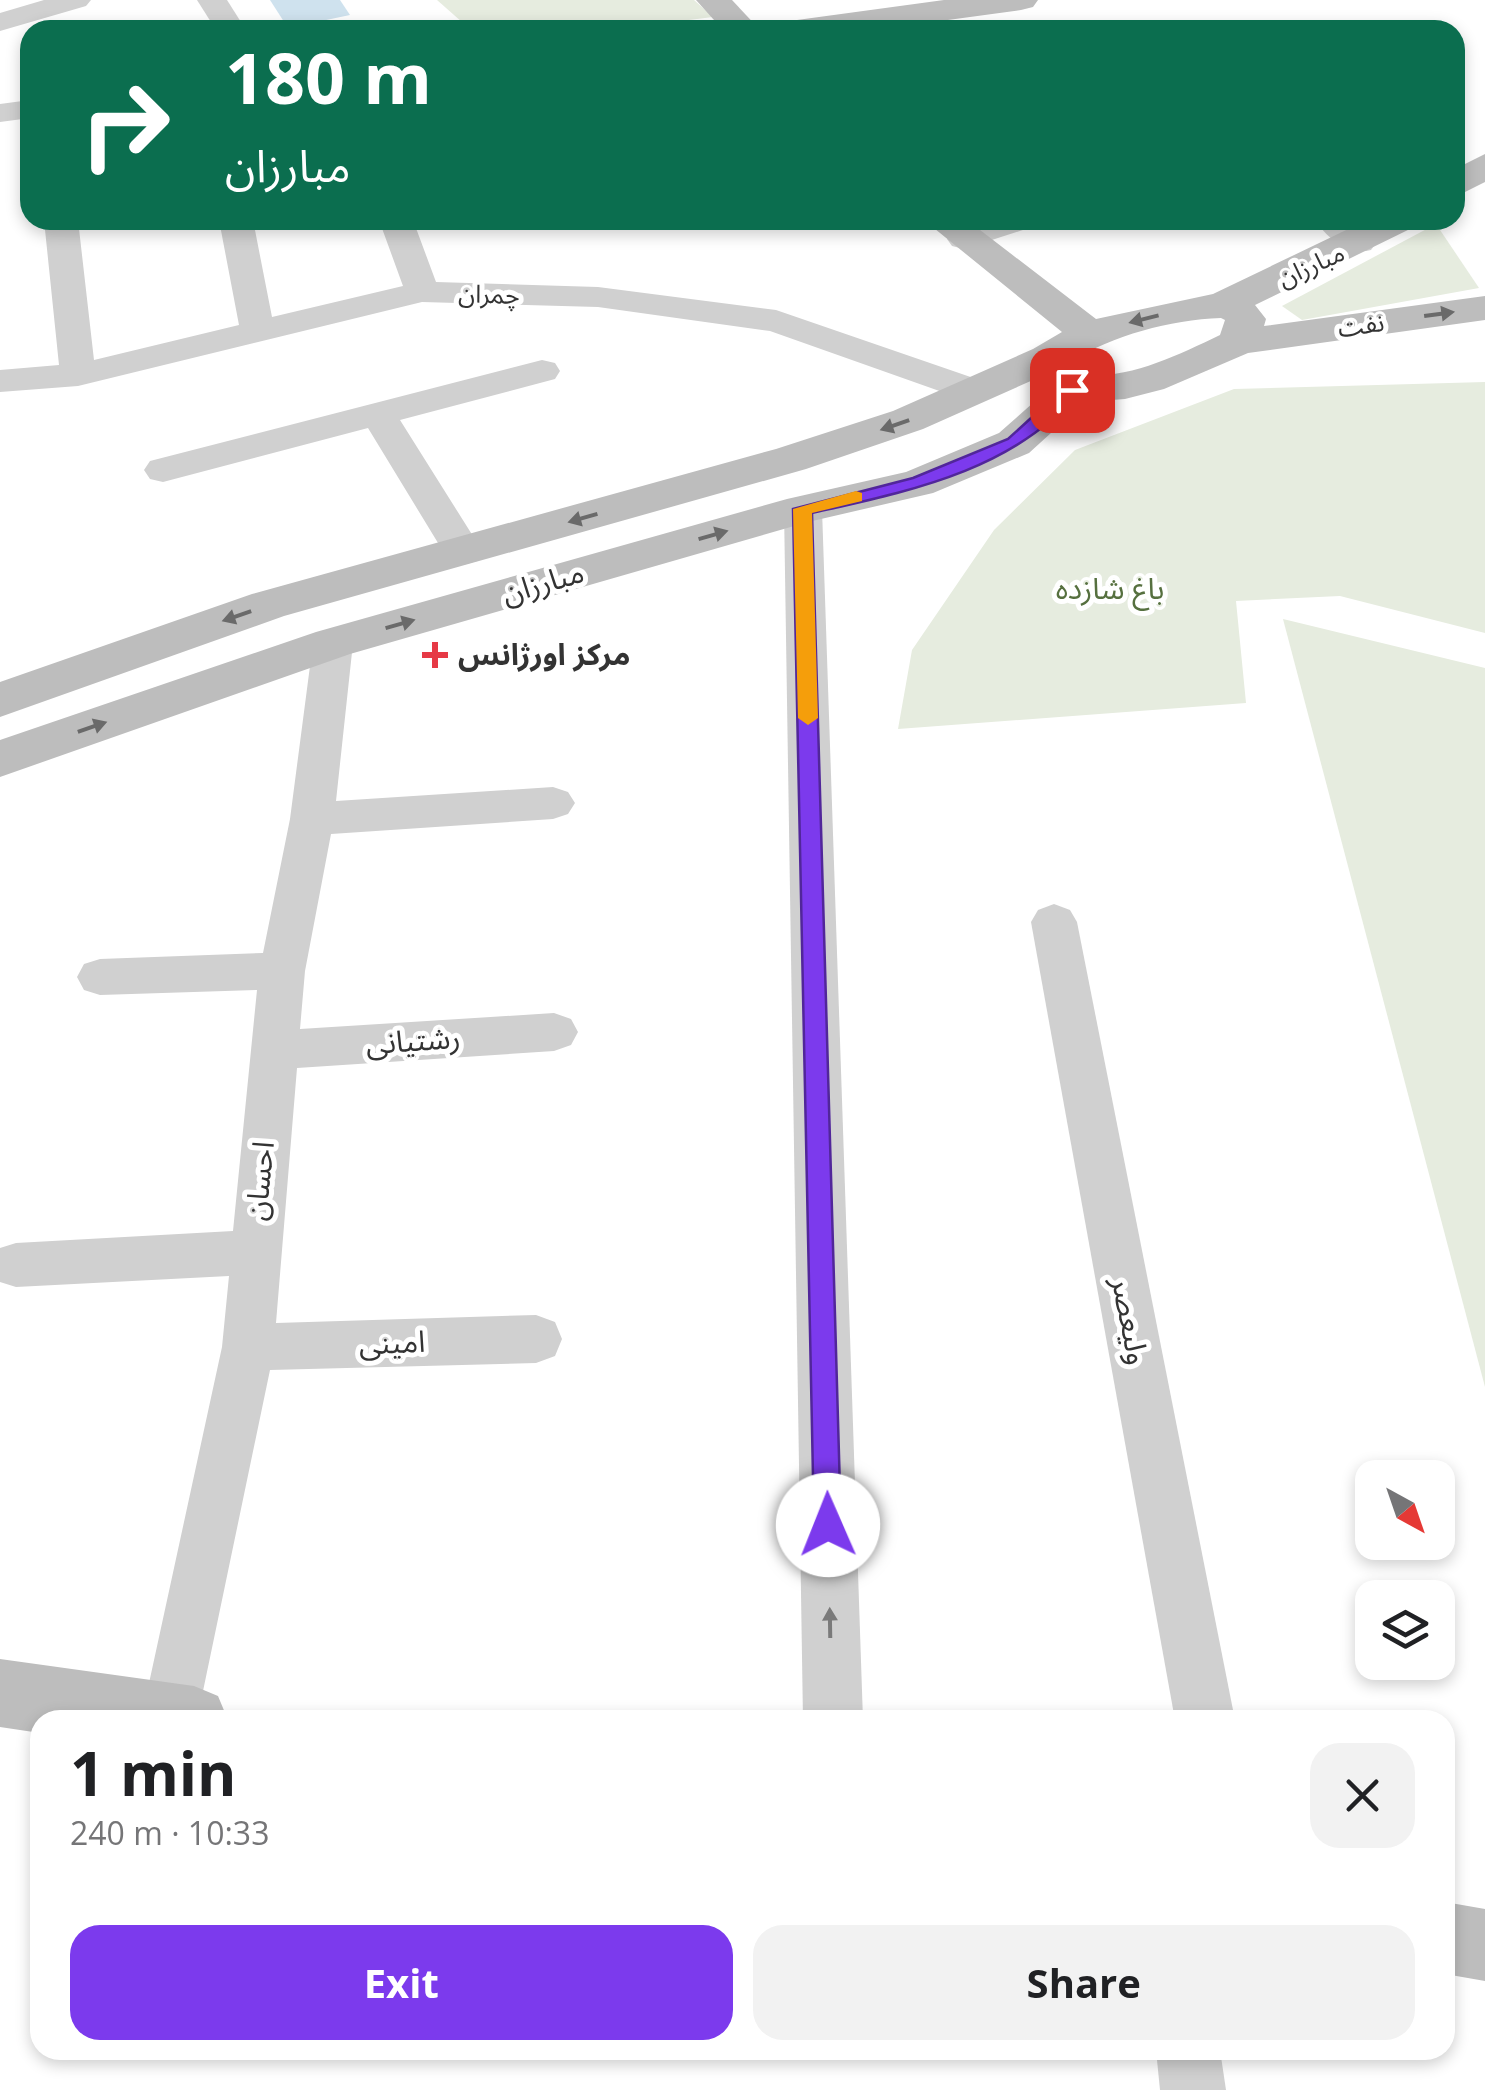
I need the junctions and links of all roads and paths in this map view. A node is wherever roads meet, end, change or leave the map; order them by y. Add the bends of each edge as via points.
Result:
1 (76, 0) edge
2 (713, 0) edge
3 (1021, 0) edge
4 (734, 20) edge
5 (872, 20) edge
6 (0, 22) edge
7 (63, 230) edge
8 (238, 230) edge
9 (400, 230) edge
10 (954, 230) edge
11 (1345, 232) edge
12 (422, 292) junction
13 (1485, 308) edge
14 (1229, 324) junction
15 (258, 333) junction
16 (1088, 334) junction
17 (542, 371) dead end
18 (1060, 374) junction
19 (78, 375) junction
20 (0, 382) edge
21 (975, 391) junction
22 (380, 416) junction
23 (163, 470) dead end
24 (802, 509) junction
25 (463, 552) junction
26 (312, 593) junction
27 (333, 643) junction
28 (0, 700) edge
29 (0, 759) edge
30 (553, 804) dead end
31 (312, 818) junction
32 (1054, 922) dead end
33 (282, 971) junction
34 (100, 977) dead end
35 (554, 1032) dead end
36 (273, 1050) junction
37 (253, 1252) junction
38 (16, 1265) dead end
39 (536, 1339) dead end
40 (248, 1347) junction
41 (0, 1693) edge
42 (123, 1710) edge
43 (182, 1710) edge
44 (832, 1710) edge
45 (1203, 1710) edge
46 (1189, 2060) edge
47 (1193, 2090) edge

1 - 6 street
2 - 4 street
3 - 5 street
7 - 19 street
8 - 15 street
9 - 12 street
10 - 16 street
11 - 14 street, مبارزان
12 - 15 street, چمران
12 - 21 street, چمران via 598,297 776,321
14 -> 13 street, نفت
14 -> 16 street, نفت via 1182,310
14 - 18 street via 1158,376 1108,388
15 - 19 street, چمران
16 - 18 street, نفت
17 - 22 street
18 - 21 street, مبارزان
18 - 24 street, مبارزان via 1014,442 918,483
19 - 20 street, چمران
21 -> 25 street, مبارزان via 791,459
22 - 23 street
22 - 25 street
27 -> 24 street, مبارزان
44 -> 24 street
25 - 26 street, مبارزان
26 - 27 street
26 -> 28 street, مبارزان
29 -> 27 street, مبارزان
27 - 31 street, احسان
30 - 31 street
31 - 33 street, احسان
32 - 45 street, ولیعصر
33 - 34 street
33 - 36 street, احسان
35 - 36 street, رشتیانی
36 - 37 street, احسان
37 - 38 street
37 - 40 street, احسان
39 - 40 street, امینی
40 - 43 street, احسان
41 - 42 street
46 - 47 street

